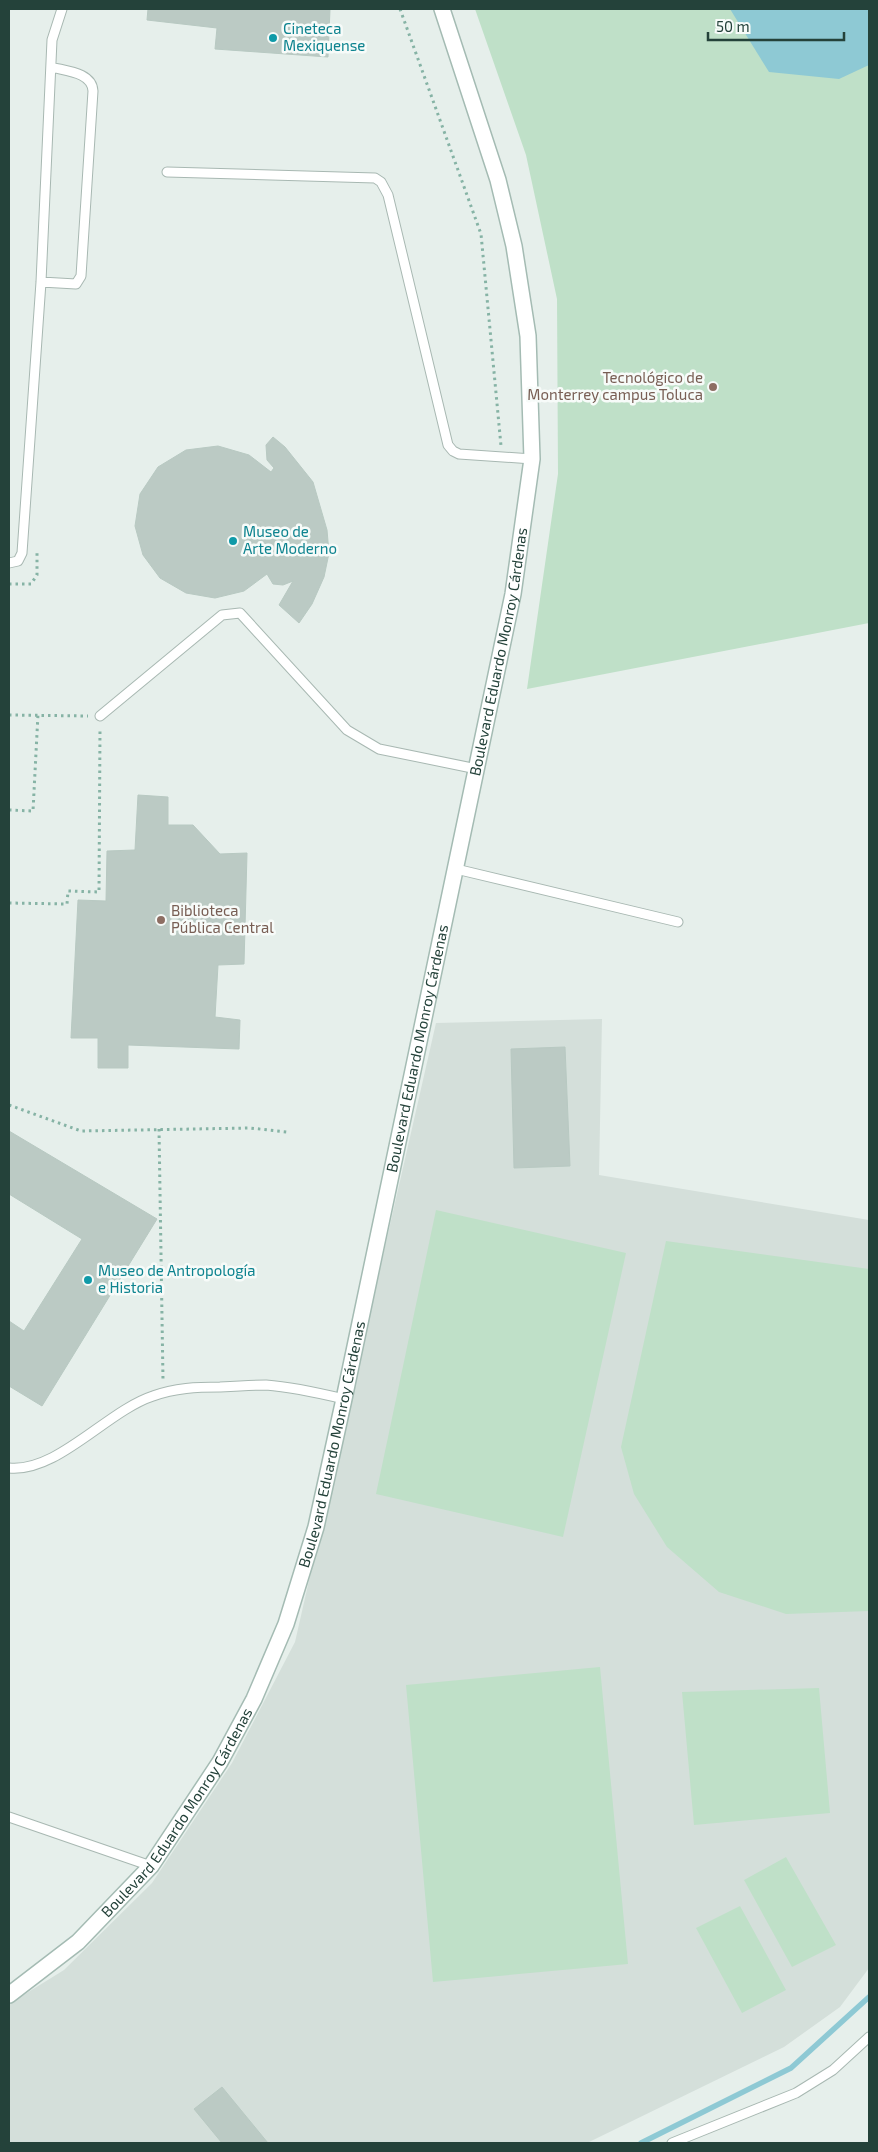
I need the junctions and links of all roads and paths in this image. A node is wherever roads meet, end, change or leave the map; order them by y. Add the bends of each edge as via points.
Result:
1 (62, 9) edge
2 (400, 9) edge
3 (442, 9) edge
4 (51, 67) junction
5 (167, 172) dead end
6 (41, 282) junction
7 (502, 450) dead end
8 (532, 459) junction
9 (38, 545) dead end
10 (9, 563) edge
11 (9, 584) edge
12 (38, 714) junction
13 (9, 715) edge
14 (100, 716) junction
15 (477, 769) junction
16 (9, 810) edge
17 (456, 869) junction
18 (9, 903) edge
19 (678, 922) dead end
20 (9, 1105) edge
21 (159, 1129) junction
22 (287, 1132) dead end
23 (164, 1393) junction
24 (344, 1399) junction
25 (9, 1468) edge
26 (9, 1817) edge
27 (151, 1866) junction
28 (9, 1995) edge
29 (869, 2037) edge
30 (672, 2143) edge

1 - 4 lane via 52,40
2 - 7 path via 481,234
3 - 8 main road, Boulevard Eduardo Monroy Cárdenas via 498,180 514,246 528,336
4 - 6 lane
4 - 6 lane via 87,77 93,91 81,276 76,284
5 - 8 lane via 375,178 381,182 388,195 448,445 459,454
6 - 10 lane via 22,553 18,561
8 - 15 main road, Boulevard Eduardo Monroy Cárdenas via 513,594
9 - 11 path via 36,575 31,584
12 - 13 path
12 - 14 path
12 - 16 path via 33,810
14 - 15 lane via 222,615 240,613 346,730 379,749
14 - 18 path via 99,892 68,891 67,904
15 - 17 main road, Boulevard Eduardo Monroy Cárdenas
17 - 19 lane
17 - 24 main road, Boulevard Eduardo Monroy Cárdenas
20 - 21 path via 82,1131
21 - 22 path via 250,1128
21 - 23 path
23 - 24 lane via 182,1388 266,1386
23 - 25 lane via 151,1396 114,1416 48,1461
24 - 27 main road, Boulevard Eduardo Monroy Cárdenas via 316,1526 286,1624 254,1699 220,1762
26 - 27 lane
27 - 28 main road, Boulevard Eduardo Monroy Cárdenas via 78,1942
29 - 30 lane via 833,2070 796,2093

